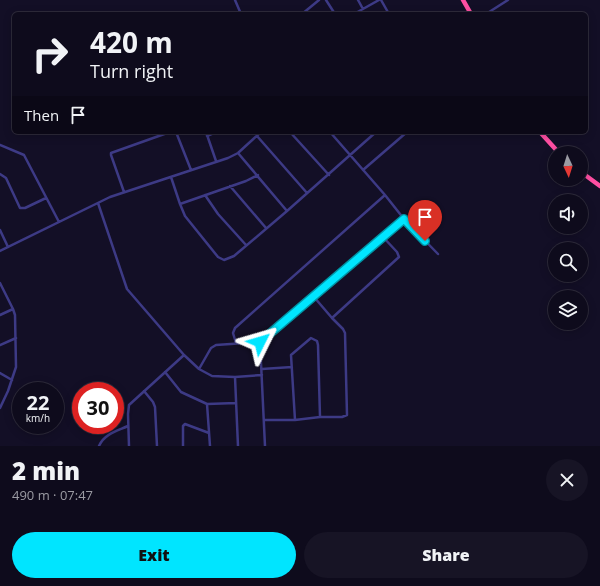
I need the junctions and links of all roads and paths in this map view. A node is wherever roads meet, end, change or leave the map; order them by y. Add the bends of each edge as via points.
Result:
1 (235, 0) edge
2 (319, 0) edge
3 (326, 0) edge
4 (358, 0) edge
5 (380, 0) edge
6 (463, 0) edge
7 (501, 0) edge
8 (508, 0) edge
9 (502, 4) junction
10 (363, 9) junction
11 (240, 12) edge
12 (304, 12) edge
13 (334, 12) edge
14 (358, 12) edge
15 (388, 12) edge
16 (470, 12) edge
17 (489, 12) edge
18 (164, 134) edge
19 (177, 134) edge
20 (212, 134) edge
21 (292, 134) edge
22 (332, 134) edge
23 (374, 134) edge
24 (404, 134) edge
25 (542, 134) edge
26 (207, 136) joint
27 (257, 136) joint
28 (0, 145) edge
29 (553, 146) edge
30 (238, 153) junction
31 (350, 156) junction
32 (216, 161) junction
33 (191, 170) junction
34 (363, 170) junction
35 (0, 174) edge
36 (258, 175) junction
37 (329, 175) junction
38 (171, 177) junction
39 (588, 177) edge
40 (230, 186) junction
41 (600, 186) edge
42 (124, 192) junction
43 (307, 193) junction
44 (205, 195) junction
45 (385, 195) junction
46 (46, 198) junction
47 (98, 203) junction
48 (180, 204) junction
49 (287, 211) junction
50 (404, 219) junction
51 (59, 222) junction
52 (266, 228) junction
53 (0, 230) edge
54 (383, 237) junction
55 (246, 245) junction
56 (8, 246) junction
57 (0, 251) edge
58 (438, 254) dead end
59 (0, 284) edge
60 (314, 297) junction
61 (13, 309) junction
62 (0, 315) edge
63 (332, 318) junction
64 (16, 338) junction
65 (260, 342) junction
66 (236, 343) junction
67 (0, 345) edge
68 (184, 355) junction
69 (262, 368) junction
70 (292, 368) junction
71 (199, 369) junction
72 (165, 372) junction
73 (0, 373) edge
74 (262, 375) junction
75 (235, 376) junction
76 (12, 380) junction
77 (144, 391) junction
78 (236, 403) junction
79 (207, 404) junction
80 (0, 406) edge
81 (320, 417) junction
82 (264, 420) junction
83 (295, 420) junction
84 (128, 426) junction
85 (209, 433) junction
86 (99, 446) edge
87 (129, 446) edge
88 (157, 446) edge
89 (184, 446) edge
90 (210, 446) edge
91 (238, 446) edge
92 (265, 446) edge

1 - 11 street
2 - 12 street
3 - 13 street
4 - 10 street
5 - 10 street
5 - 15 street
6 - 16 highway
7 - 9 street
8 - 9 street
9 - 17 street
10 - 14 street
18 - 42 street via 111,153
19 - 33 street
20 - 26 street
21 - 37 street
22 - 31 street
23 - 31 street
24 - 34 street
25 - 29 highway
26 - 32 street
27 - 30 street
27 - 43 street
28 - 46 street via 24,155
30 - 32 street
30 - 36 street
31 - 34 street
31 - 37 street
32 - 33 street
33 - 38 street
34 - 45 street
35 - 46 street via 6,178 20,208
36 - 40 street
36 - 49 street
37 - 43 street
38 - 42 street
38 - 48 street
39 - 41 highway
40 - 44 street
40 - 52 street
42 - 47 street
43 - 49 street
44 - 48 street
44 - 55 street
45 - 50 street
45 - 66 street via 235,328 233,333
46 - 51 street
47 - 51 street
47 - 68 street via 127,289
48 - 55 street via 185,216 218,257 224,260 229,258
49 - 52 street
50 - 54 street
50 - 58 street
51 - 56 street
52 - 55 street
53 - 56 street
54 - 60 street
54 - 63 street via 399,257
56 - 57 street
59 - 61 street
60 - 63 street
60 - 65 street
61 - 62 street
61 - 64 street
63 - 81 street via 345,333 348,412 345,417
64 - 67 street
64 - 76 street via 16,367
65 - 66 street
65 - 69 street
66 - 71 street via 222,343 211,348
68 - 71 street
68 - 72 street
69 - 70 street
69 - 74 street
70 - 81 street via 291,355 311,338 318,341
70 - 83 street
71 - 75 street via 212,376
72 - 77 street
72 - 79 street via 181,392
73 - 76 street
74 - 75 street
74 - 82 street
75 - 78 street
76 - 80 street
77 - 84 street via 129,405
77 - 88 street via 155,407
78 - 79 street
78 - 91 street
79 - 85 street
81 - 83 street
82 - 83 street
82 - 92 street
84 - 86 street via 105,437
84 - 87 street
85 - 89 street via 185,424
85 - 90 street

